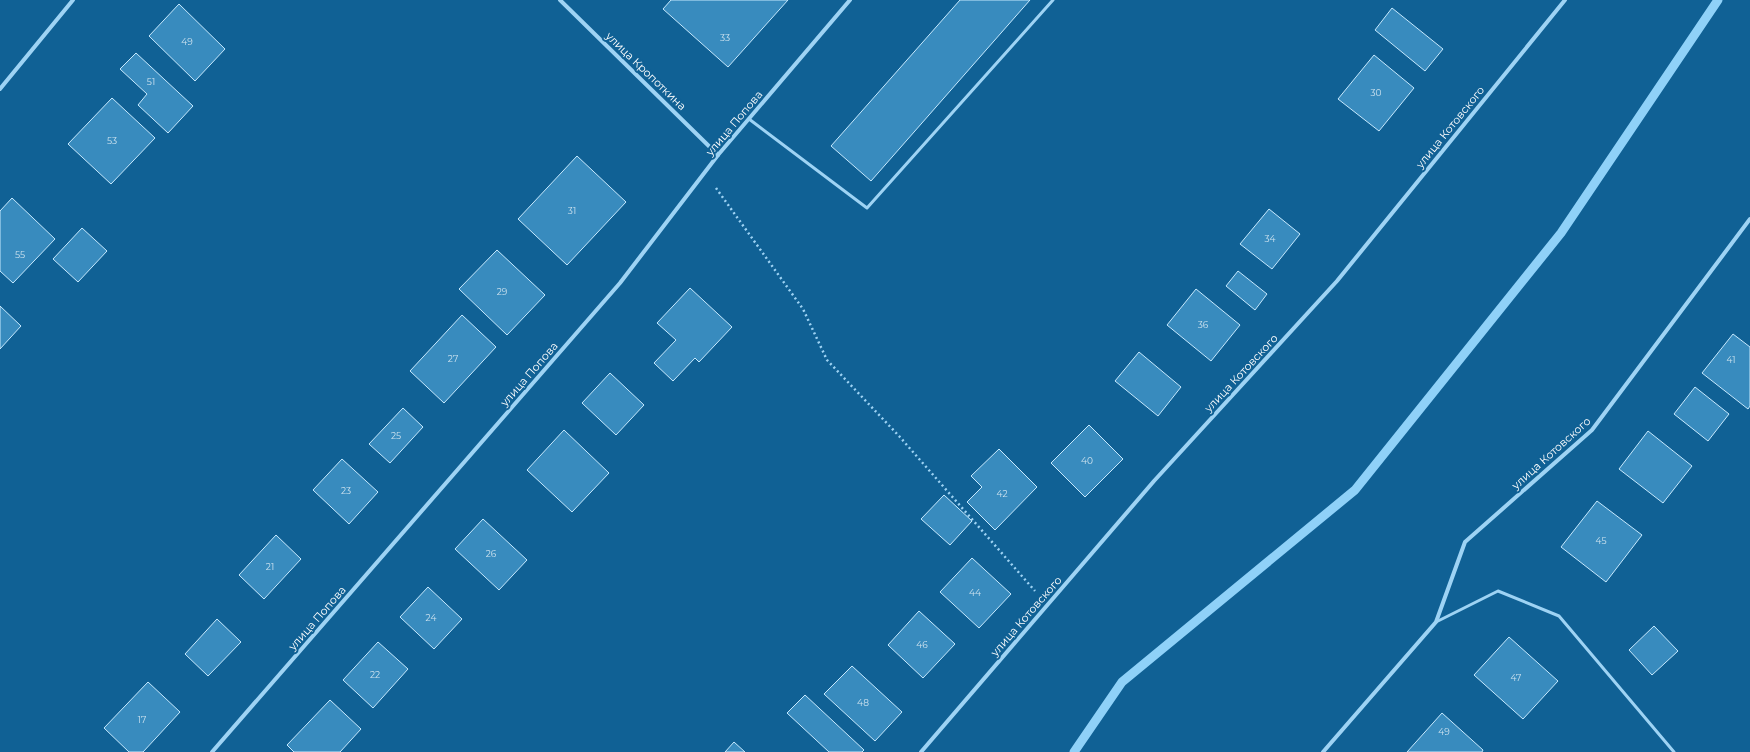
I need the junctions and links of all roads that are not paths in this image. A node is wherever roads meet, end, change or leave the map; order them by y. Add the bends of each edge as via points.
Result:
1 (73, 0) edge
2 (560, 0) edge
3 (850, 0) edge
4 (1053, 0) edge
5 (1565, 0) edge
6 (0, 89) edge
7 (749, 119) junction
8 (718, 155) junction
9 (1750, 219) edge
10 (1436, 622) junction
11 (212, 752) edge
12 (921, 752) edge
13 (1323, 752) edge
14 (1674, 752) edge

1 - 6 street
2 - 8 street, улица Кропоткина
3 - 7 street, улица Попова
4 - 7 lane via 867,208
5 - 12 street, улица Котовского via 1337,281 1154,481
7 - 8 street, улица Попова
8 - 11 street, улица Попова via 620,283
9 - 10 street, улица Котовского via 1592,430 1465,542
10 - 13 street, улица Котовского
10 - 14 lane via 1498,591 1559,616

